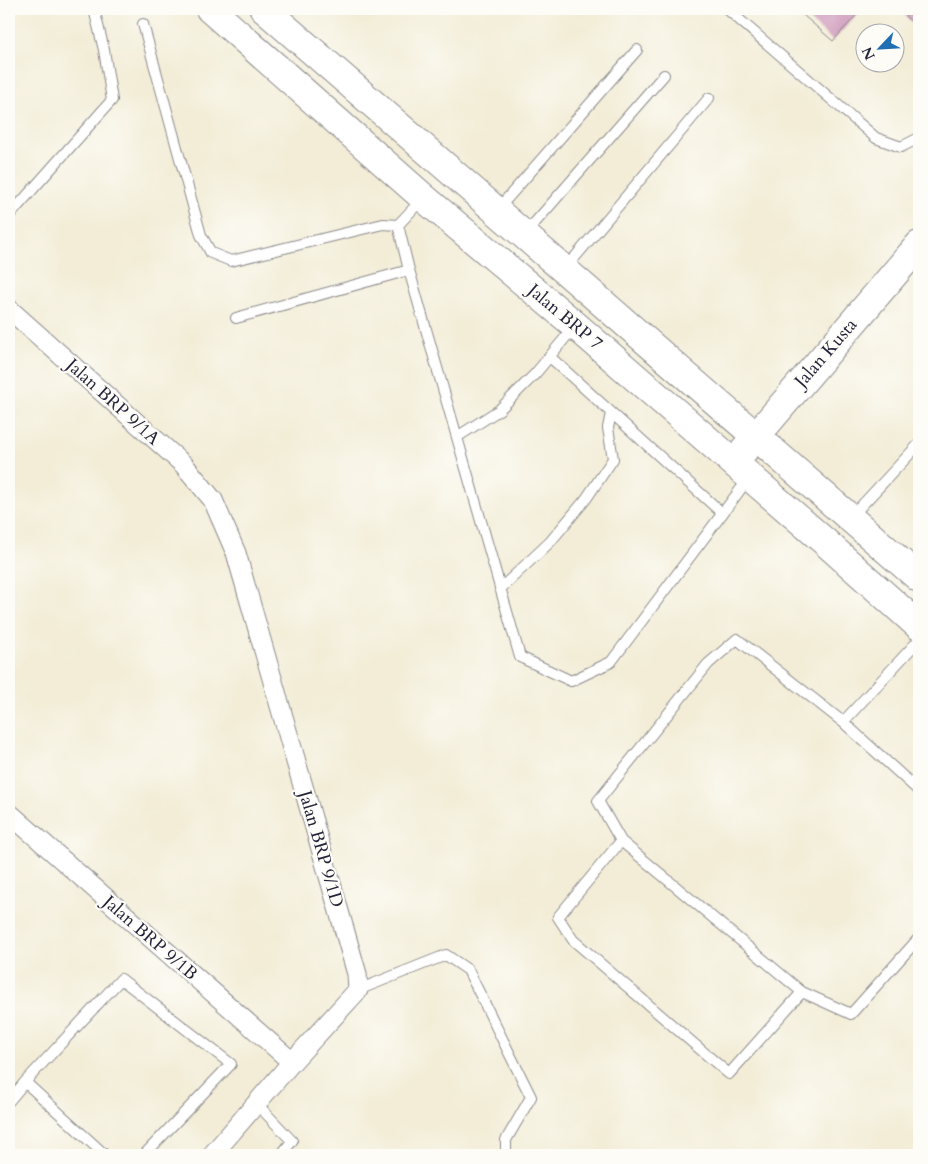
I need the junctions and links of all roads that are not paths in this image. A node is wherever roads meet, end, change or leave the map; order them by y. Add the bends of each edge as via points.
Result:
1 (94, 9) edge
2 (210, 9) edge
3 (264, 9) edge
4 (727, 9) edge
5 (143, 24) dead end
6 (638, 50) dead end
7 (664, 75) dead end
8 (709, 98) dead end
9 (919, 138) edge
10 (424, 198) junction
11 (497, 211) junction
12 (9, 216) edge
13 (398, 225) junction
14 (524, 234) junction
15 (919, 245) edge
16 (409, 270) junction
17 (565, 270) junction
18 (9, 309) edge
19 (236, 318) dead end
20 (575, 325) junction
21 (550, 357) junction
22 (611, 413) junction
23 (756, 436) junction
24 (457, 437) junction
25 (919, 444) edge
26 (742, 470) junction
27 (213, 500) joint
28 (722, 513) junction
29 (850, 518) junction
30 (919, 577) edge
31 (500, 589) junction
32 (919, 626) edge
33 (919, 640) edge
34 (843, 722) junction
35 (919, 791) edge
36 (9, 813) edge
37 (621, 841) junction
38 (919, 938) edge
39 (358, 990) junction
40 (802, 992) junction
41 (292, 1062) junction
42 (25, 1082) junction
43 (9, 1101) edge
44 (258, 1104) junction
45 (105, 1155) edge
46 (144, 1155) edge
47 (212, 1155) edge
48 (281, 1155) edge
49 (506, 1155) edge

1 - 12 lane via 112,100
2 - 10 main road, Jalan BRP 7
3 - 11 main road, Jalan BRP 7
4 - 9 lane via 876,138 901,147
5 - 13 lane via 201,235 211,253 231,260 383,224
6 - 11 lane
7 - 14 lane
8 - 17 lane
10 - 13 lane
10 - 20 main road, Jalan BRP 7
11 - 14 main road, Jalan BRP 7
13 - 16 lane
14 - 17 main road, Jalan BRP 7
15 - 23 main road, Jalan Kusta
16 - 19 lane
16 - 24 lane
17 - 23 main road, Jalan BRP 7
18 - 27 street, Jalan BRP 9/1A via 184,465
20 - 21 lane
20 - 26 main road, Jalan BRP 7
21 - 22 lane
21 - 24 lane via 499,410
22 - 28 lane
22 - 31 lane via 608,428 613,459 586,500 550,542
23 - 26 main road, Jalan Kusta
23 - 29 main road, Jalan BRP 7
24 - 31 lane
25 - 29 lane
26 - 28 lane
26 - 32 main road, Jalan BRP 7
27 - 39 street, Jalan BRP 9/1D via 236,553 357,974
28 - 31 lane via 611,662 571,681 520,657
29 - 30 main road, Jalan BRP 7
33 - 34 lane
34 - 35 lane
34 - 37 lane via 737,639 708,664 598,801
36 - 41 street, Jalan BRP 9/1B
37 - 40 lane
37 - 40 lane via 558,916 574,940 729,1074
38 - 40 lane via 851,1014
39 - 41 street
39 - 49 lane via 446,955 468,970 530,1097 506,1140
41 - 44 street
42 - 43 lane
42 - 45 lane
42 - 46 lane via 121,979 231,1064
44 - 47 street
44 - 48 lane via 292,1141

